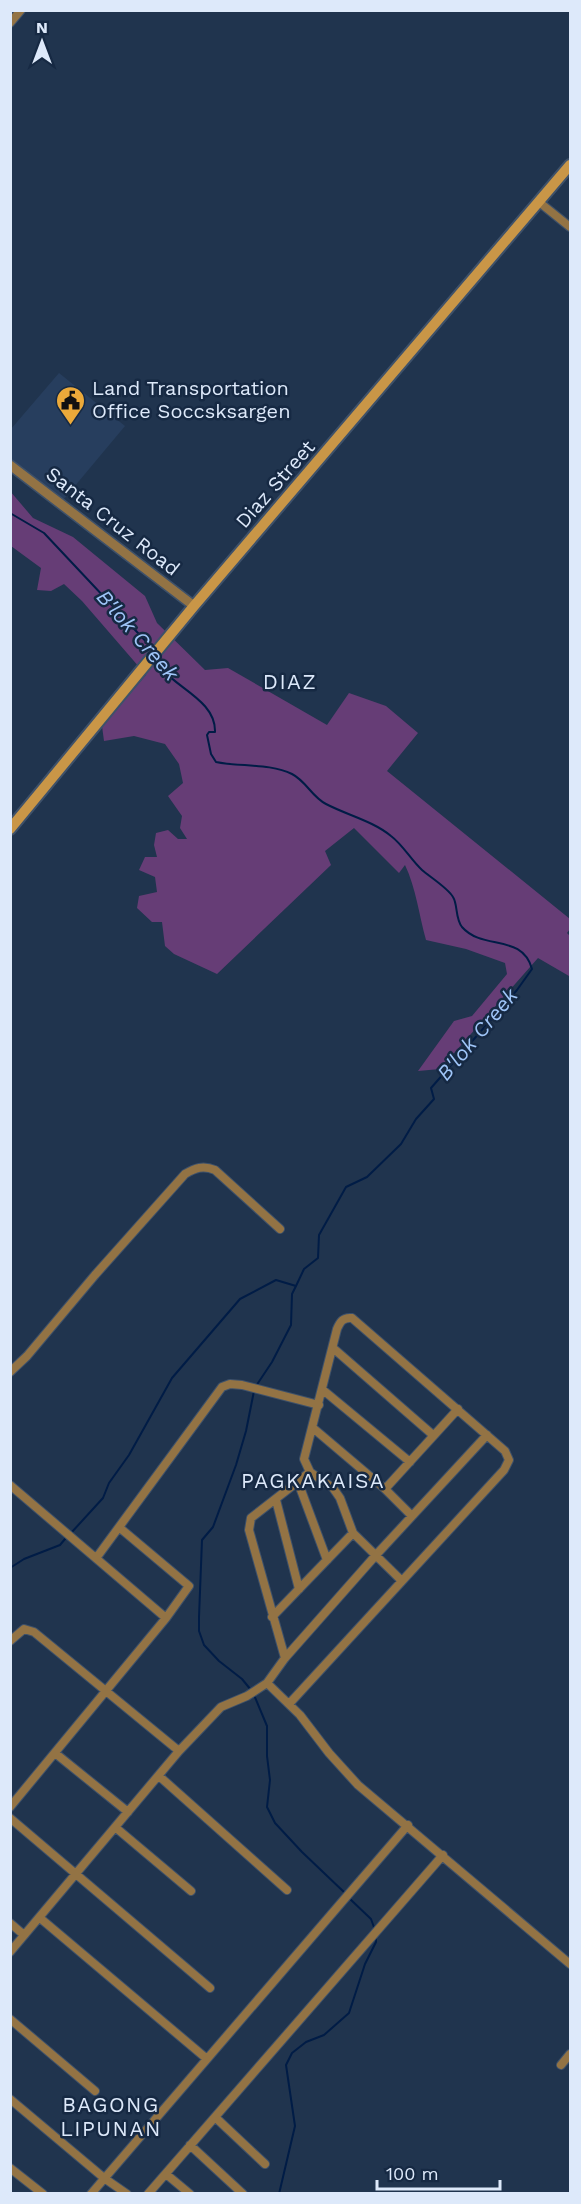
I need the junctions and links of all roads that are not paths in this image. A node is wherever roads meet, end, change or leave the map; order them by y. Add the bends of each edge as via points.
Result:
1 (18, 12) edge
2 (10, 22) edge
3 (570, 165) edge
4 (539, 202) junction
5 (570, 227) edge
6 (10, 465) edge
7 (194, 606) junction
8 (10, 829) edge
9 (280, 1229) dead end
10 (333, 1348) junction
11 (10, 1372) edge
12 (323, 1390) junction
13 (319, 1405) junction
14 (458, 1409) junction
15 (313, 1428) junction
16 (434, 1435) junction
17 (487, 1435) junction
18 (410, 1462) junction
19 (310, 1472) junction
20 (298, 1482) junction
21 (10, 1485) edge
22 (385, 1489) junction
23 (276, 1500) junction
24 (412, 1516) junction
25 (120, 1528) junction
26 (353, 1533) junction
27 (376, 1555) junction
28 (97, 1557) junction
29 (327, 1560) junction
30 (401, 1580) junction
31 (299, 1589) junction
32 (272, 1617) junction
33 (166, 1618) junction
34 (10, 1641) edge
35 (285, 1658) junction
36 (267, 1683) junction
37 (106, 1690) junction
38 (289, 1704) junction
39 (179, 1751) junction
40 (55, 1753) junction
41 (159, 1776) junction
42 (10, 1807) edge
43 (128, 1812) junction
44 (10, 1818) edge
45 (408, 1825) junction
46 (116, 1827) junction
47 (443, 1855) junction
48 (77, 1873) junction
49 (287, 1890) dead end
50 (191, 1891) dead end
51 (40, 1918) junction
52 (10, 1923) edge
53 (24, 1935) junction
54 (10, 1952) edge
55 (570, 1964) edge
56 (210, 1988) dead end
57 (10, 2019) edge
58 (570, 2054) edge
59 (207, 2059) junction
60 (561, 2065) dead end
61 (95, 2091) dead end
62 (10, 2098) edge
63 (215, 2118) junction
64 (190, 2145) junction
65 (265, 2164) dead end
66 (10, 2168) edge
67 (166, 2174) junction
68 (104, 2178) junction
69 (43, 2193) edge
70 (91, 2193) edge
71 (127, 2193) edge
72 (148, 2193) edge
73 (190, 2193) edge
74 (243, 2193) edge

1 - 2 street
3 - 4 main road, Diaz Street
4 - 5 street
4 - 7 main road, Diaz Street
6 - 7 street, Santa Cruz Road
7 - 8 main road, Diaz Street
9 - 11 street via 215,1170 207,1167 185,1174
10 - 12 street
10 - 14 street via 340,1321 351,1318
10 - 16 street
12 - 13 street
12 - 18 street
13 - 15 street
13 - 25 street via 236,1384 222,1387
14 - 16 street
14 - 17 street
15 - 19 street via 303,1455
15 - 22 street
16 - 18 street
17 - 24 street
17 - 30 street via 505,1451 507,1465
18 - 22 street
19 - 20 street
19 - 26 street via 333,1488
20 - 23 street
20 - 29 street
21 - 28 street
22 - 24 street
23 - 31 street
23 - 32 street via 251,1518 248,1527
24 - 27 street
25 - 28 street
25 - 33 street via 189,1586
26 - 27 street
26 - 29 street
27 - 30 street
27 - 35 street
28 - 33 street
29 - 31 street
30 - 38 street
31 - 32 street
32 - 35 street
33 - 37 street
34 - 37 street via 24,1629 34,1632
35 - 36 street
36 - 38 street
36 - 39 street via 221,1707
37 - 39 street
37 - 40 street
38 - 45 street via 343,1770
39 - 41 street
40 - 42 street
40 - 43 street
41 - 43 street
41 - 49 street
43 - 46 street
44 - 48 street
45 - 47 street
45 - 59 street
46 - 48 street
46 - 50 street
47 - 55 street
47 - 63 street
48 - 51 street
48 - 56 street
51 - 53 street
51 - 59 street
52 - 53 street
53 - 54 street
57 - 61 street
58 - 60 street
59 - 68 street
62 - 68 street
63 - 64 street
63 - 65 street
64 - 67 street
64 - 74 street
66 - 69 street
67 - 72 street
67 - 73 street
68 - 70 street
68 - 71 street

